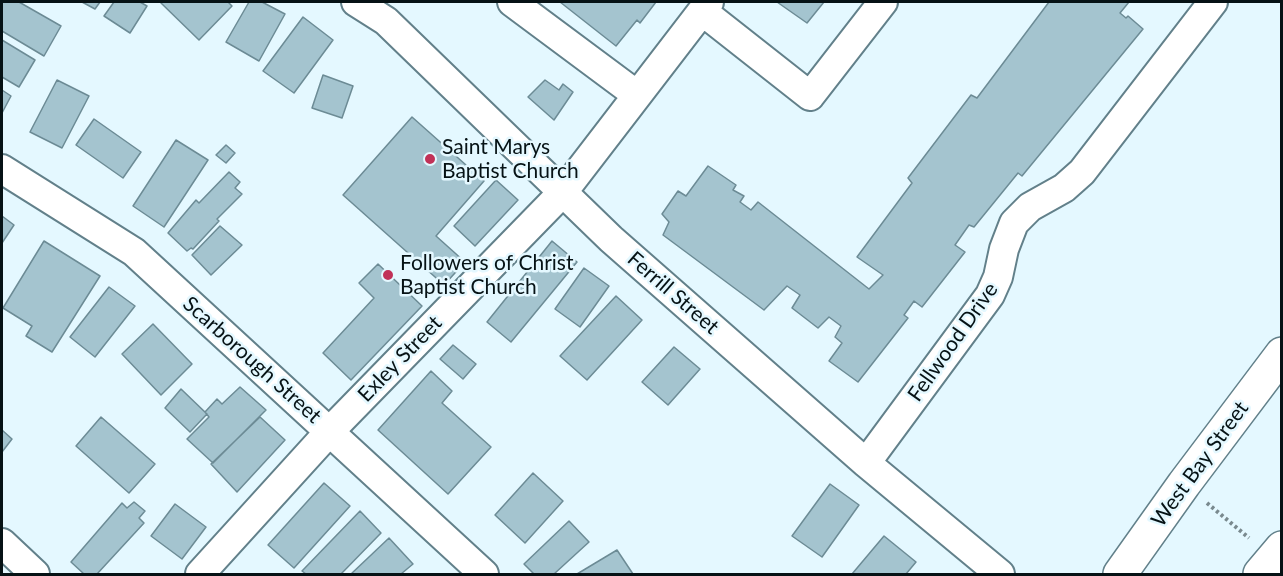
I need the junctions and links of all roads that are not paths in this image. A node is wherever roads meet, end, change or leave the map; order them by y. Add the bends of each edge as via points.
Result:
1 (356, 2) edge
2 (512, 2) edge
3 (883, 2) edge
4 (1213, 2) edge
5 (705, 6) edge
6 (637, 95) junction
7 (2, 169) edge
8 (563, 192) junction
9 (1281, 354) edge
10 (330, 432) junction
11 (866, 463) junction
12 (2, 543) edge
13 (35, 574) edge
14 (200, 574) edge
15 (484, 574) edge
16 (1000, 574) edge
17 (1120, 574) edge

1 - 8 street, Ferrill Street via 386,21
2 - 6 street
3 - 5 street via 810,96
4 - 11 street, Fellwood Drive via 1082,172 1064,188 1030,207 1014,223 990,295
5 - 6 street, Exley Street
6 - 8 street, Exley Street
7 - 10 street, Scarborough Street via 134,252
8 - 10 street, Exley Street
8 - 11 street, Ferrill Street
9 - 17 main road, West Bay Street
10 - 14 street, Exley Street
10 - 15 street, Scarborough Street
11 - 16 street, Ferrill Street
12 - 13 street

